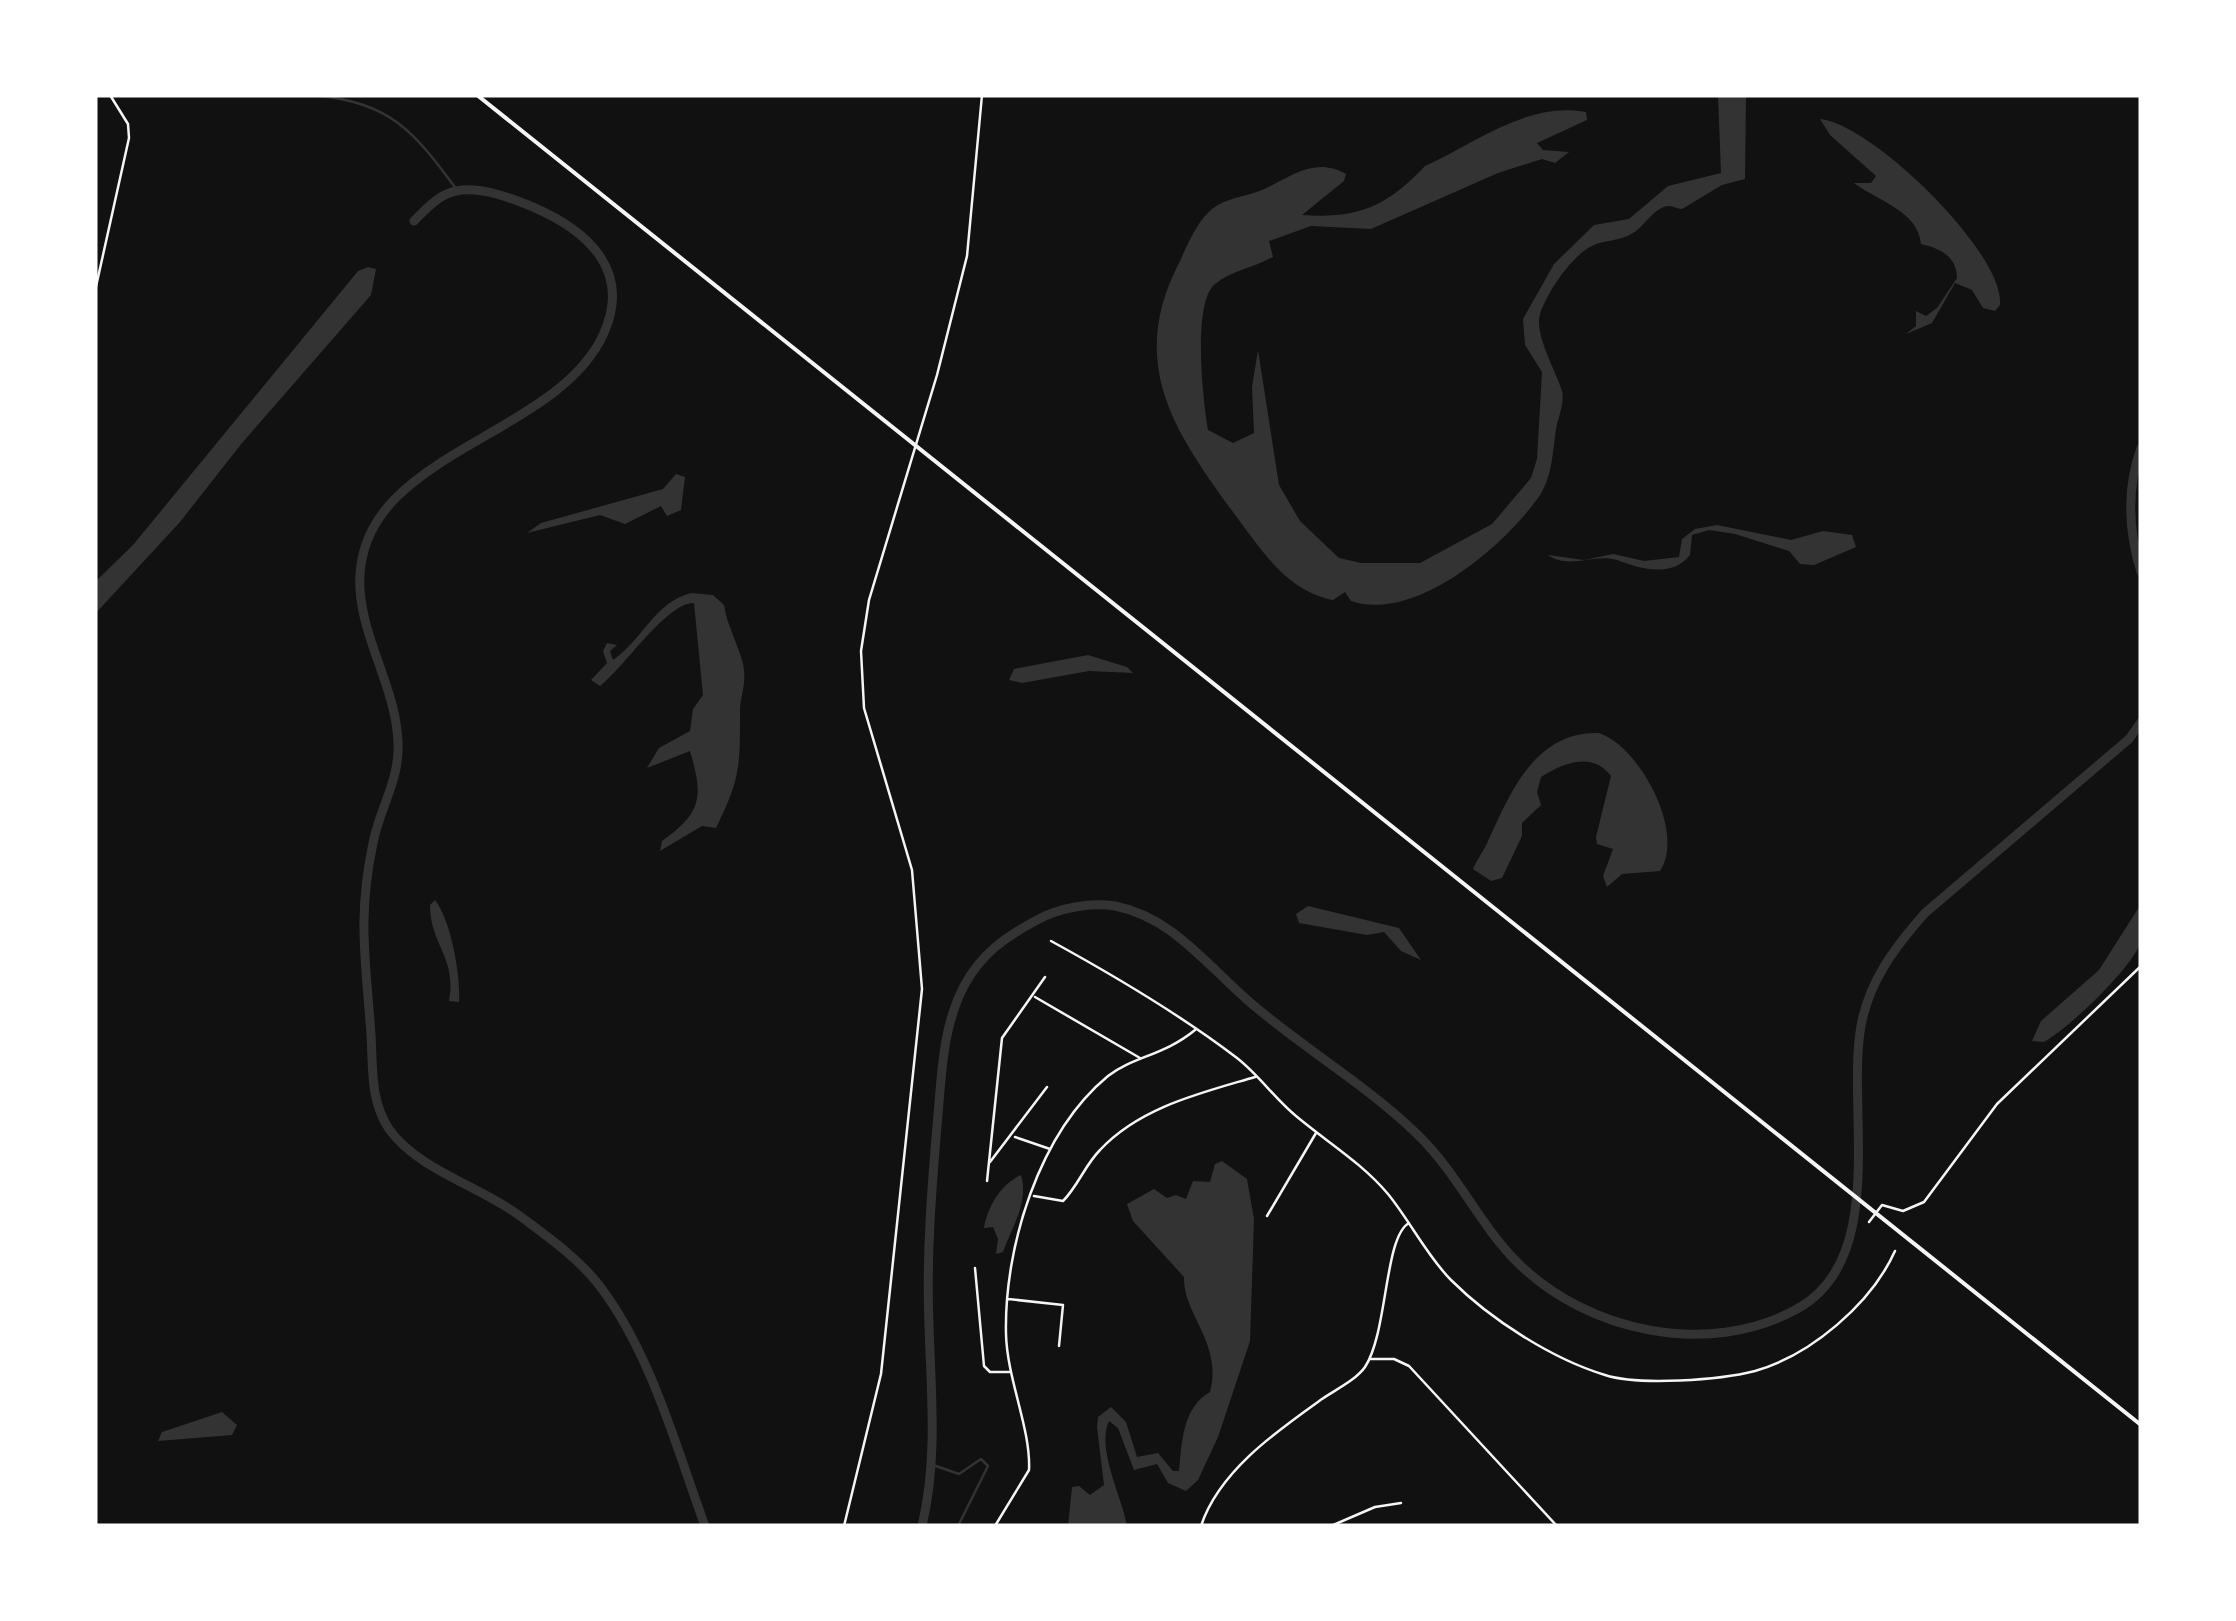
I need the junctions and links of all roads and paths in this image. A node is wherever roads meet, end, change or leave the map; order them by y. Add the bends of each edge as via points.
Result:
1 (110, 95) edge
2 (477, 95) edge
3 (982, 95) edge
4 (95, 291) edge
5 (916, 449) junction
6 (1051, 941) dead end
7 (2141, 966) edge
8 (1045, 978) dead end
9 (1033, 996) junction
10 (1195, 1030) junction
11 (1143, 1060) junction
12 (1257, 1076) junction
13 (1047, 1087) dead end
14 (1316, 1131) junction
15 (1012, 1136) junction
16 (1051, 1150) junction
17 (988, 1163) junction
18 (987, 1181) dead end
19 (1032, 1196) junction
20 (1267, 1216) dead end
21 (1868, 1222) dead end
22 (1409, 1223) junction
23 (1895, 1251) dead end
24 (974, 1268) dead end
25 (1008, 1299) junction
26 (1060, 1346) dead end
27 (1369, 1359) junction
28 (1011, 1372) junction
29 (2141, 1425) edge
30 (1401, 1502) dead end
31 (844, 1526) edge
32 (996, 1526) edge
33 (1201, 1526) edge
34 (1332, 1526) edge
35 (1556, 1526) edge

1 - 4 street via 129,138
2 - 5 main road
3 - 5 street via 967,256
5 - 29 main road
5 - 31 street via 870,600 860,671 912,870 921,1007 881,1374
6 - 10 street
7 - 21 street via 1997,1104 1924,1202 1906,1210 1882,1205
8 - 9 street
9 - 11 street
9 - 17 street via 1002,1038
10 - 11 street
10 - 12 street
11 - 16 street via 1109,1075
12 - 14 street
12 - 19 street via 1132,1124 1101,1148 1063,1200
13 - 15 street
14 - 20 street
14 - 22 street via 1387,1193
15 - 16 street
15 - 17 street
16 - 19 street
17 - 18 street
19 - 25 street
22 - 23 street via 1470,1297 1568,1359 1612,1377 1722,1380 1776,1365 1854,1307
22 - 27 street via 1396,1236 1386,1306
24 - 28 street via 984,1366
25 - 26 street via 1063,1305
25 - 28 street
27 - 33 street via 1362,1371 1250,1454
27 - 35 street via 1408,1366
28 - 32 street via 1028,1470
30 - 34 street

